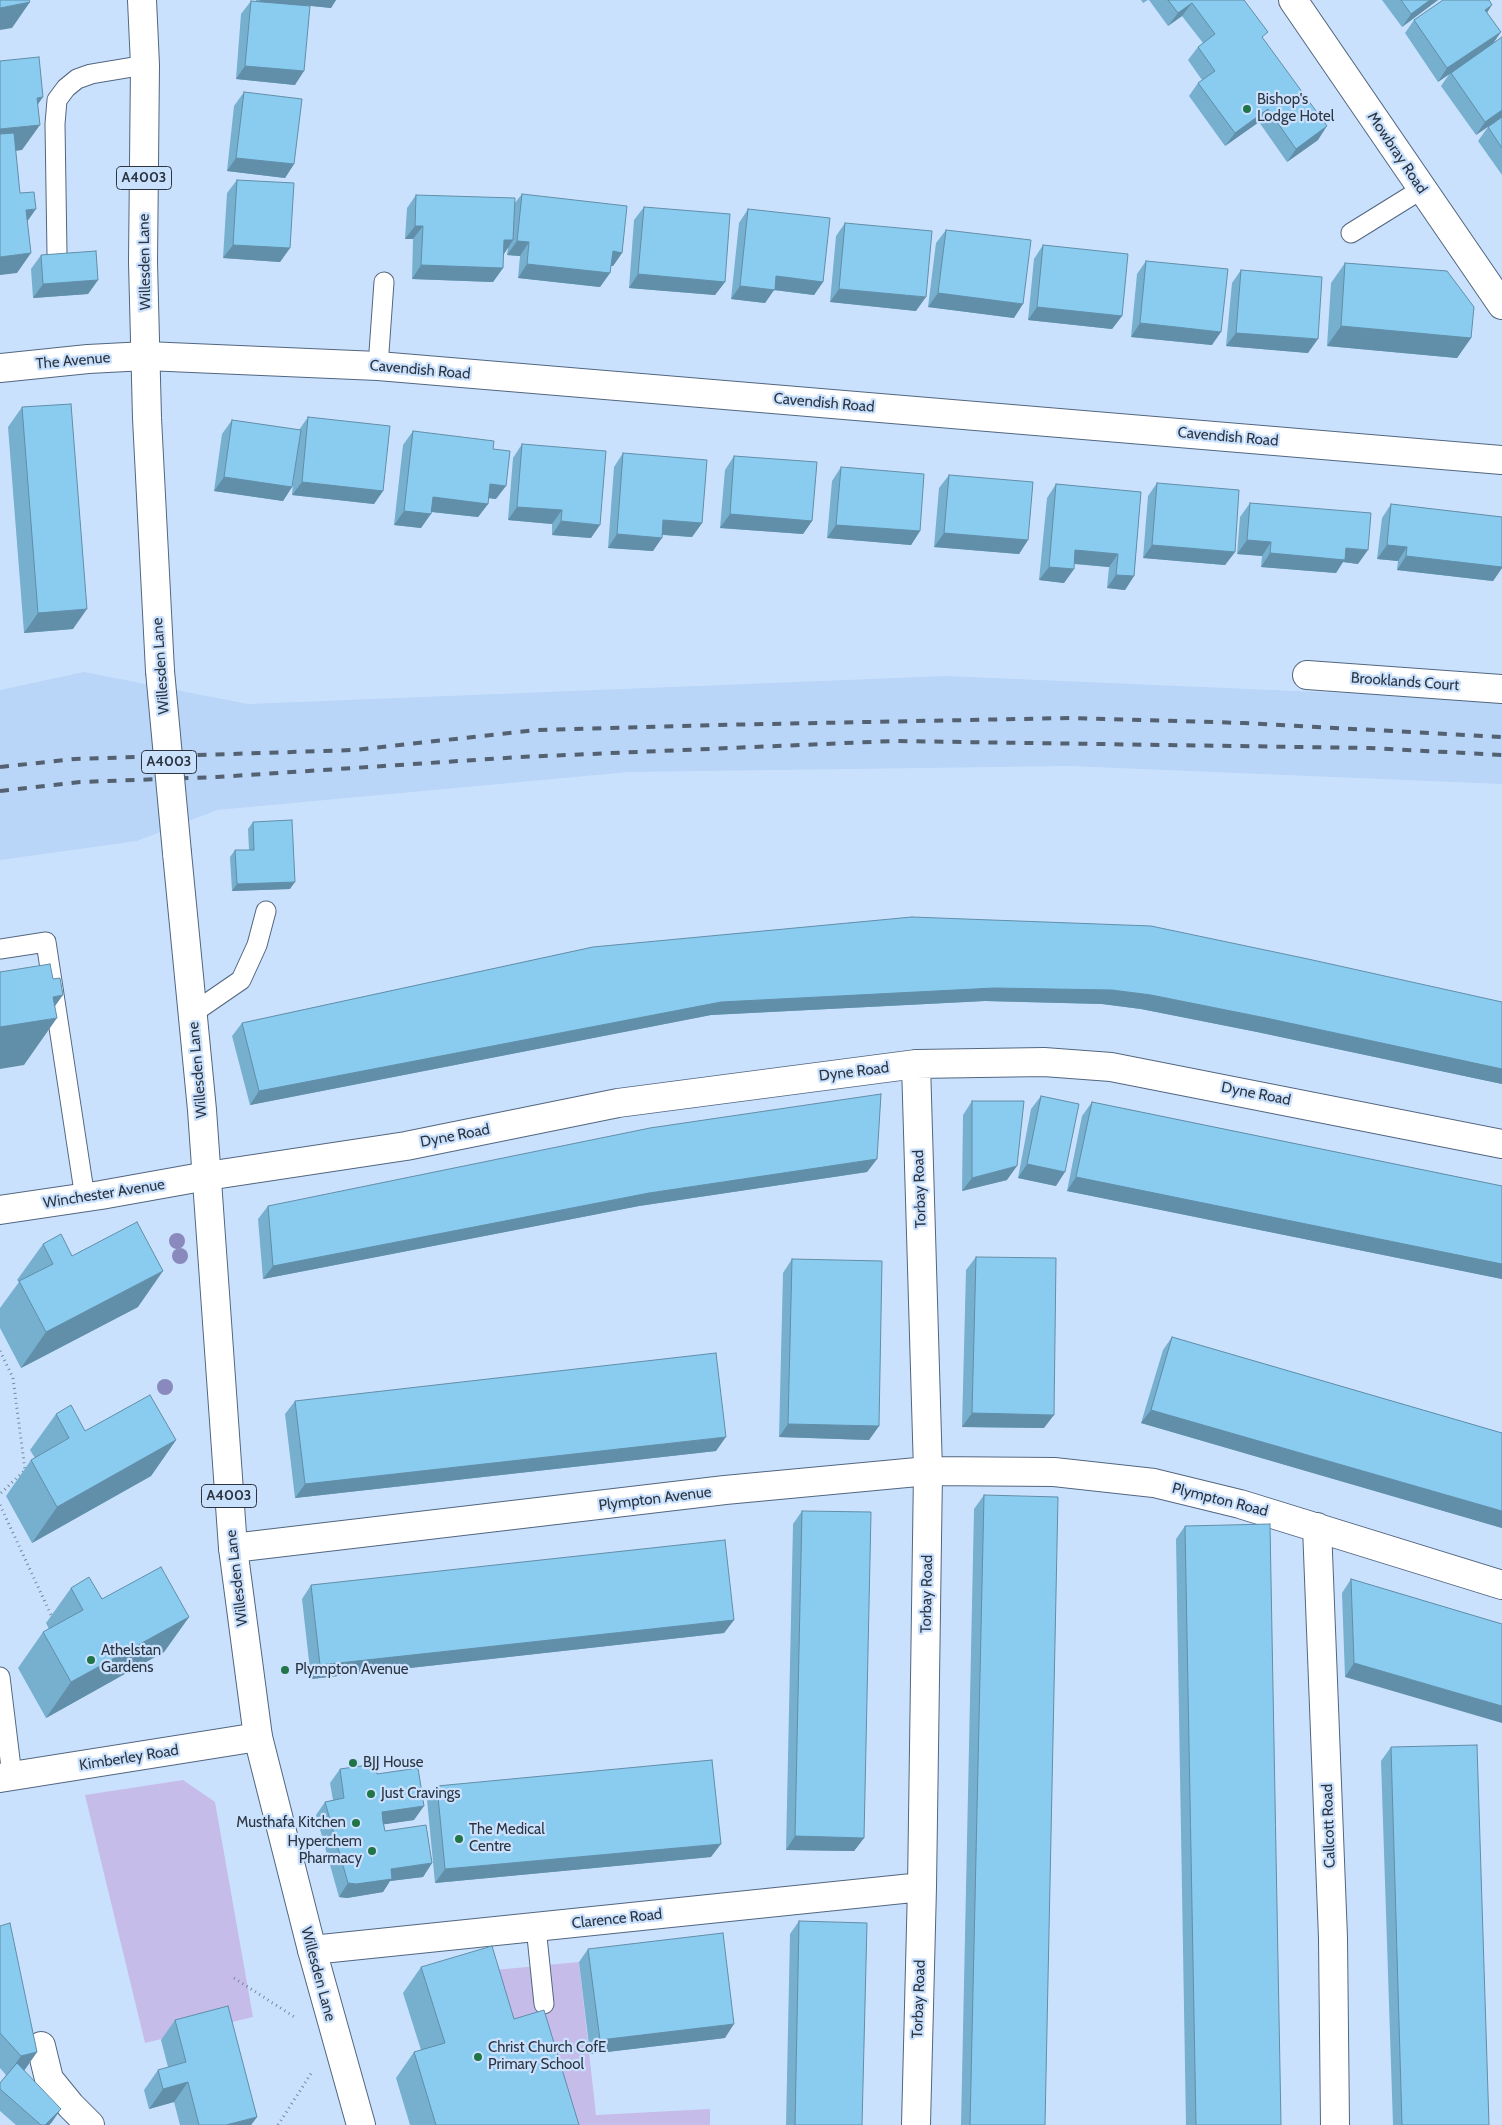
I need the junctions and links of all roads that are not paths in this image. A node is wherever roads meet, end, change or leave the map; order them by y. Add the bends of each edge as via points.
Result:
1 (142, 0) edge
2 (1293, 0) edge
3 (145, 65) junction
4 (1422, 189) junction
5 (1351, 233) dead end
6 (57, 254) edge
7 (384, 282) dead end
8 (1502, 305) edge
9 (146, 356) junction
10 (378, 366) junction
11 (0, 368) edge
12 (1502, 460) edge
13 (1307, 675) dead end
14 (1502, 689) edge
15 (266, 911) dead end
16 (0, 949) edge
17 (193, 1013) junction
18 (916, 1064) junction
19 (1502, 1144) edge
20 (207, 1176) junction
21 (85, 1198) junction
22 (0, 1210) edge
23 (928, 1470) junction
24 (1317, 1527) junction
25 (232, 1548) junction
26 (1502, 1585) edge
27 (0, 1677) edge
28 (258, 1737) junction
29 (6, 1777) edge
30 (922, 1887) junction
31 (536, 1927) junction
32 (312, 1950) junction
33 (544, 2004) dead end
34 (41, 2046) dead end
35 (90, 2125) edge
36 (361, 2125) edge
37 (916, 2125) edge
38 (1335, 2125) edge

1 - 3 street, Willesden Lane / A4003
2 - 4 street, Mowbray Road
3 - 6 lane via 76,79 57,100
3 - 9 street, Willesden Lane / A4003 via 143,262
4 - 5 lane
4 - 8 street, Mowbray Road
7 - 10 lane
9 - 10 street, Cavendish Road
9 - 11 street, The Avenue via 88,358
9 - 17 street, Willesden Lane / A4003, bridge via 160,671
10 - 12 street, Cavendish Road
13 - 14 street, Brooklands Court
15 - 17 lane via 257,945 241,980
16 - 21 lane via 46,942
17 - 20 street, Willesden Lane / A4003
18 - 19 street, Dyne Road via 1044,1062 1111,1066
18 - 20 street, Dyne Road via 618,1103 406,1146
18 - 23 street, Torbay Road
20 - 21 street, Winchester Avenue
20 - 25 street, Willesden Lane / A4003
21 - 22 street, Winchester Avenue
23 - 24 street, Plympton Road via 1054,1472 1154,1483
23 - 25 street, Plympton Avenue via 725,1490
23 - 30 street, Torbay Road
24 - 26 street, Plympton Road
24 - 38 street, Callcott Road via 1333,1938
25 - 28 street, Willesden Lane / A4003
27 - 29 lane
28 - 29 street, Kimberley Road
28 - 32 street, Willesden Lane / A4003
30 - 31 street, Clarence Road
30 - 37 street, Torbay Road
31 - 32 street, Clarence Road
31 - 33 lane
32 - 36 street, Willesden Lane / A4003
34 - 35 street via 49,2079

